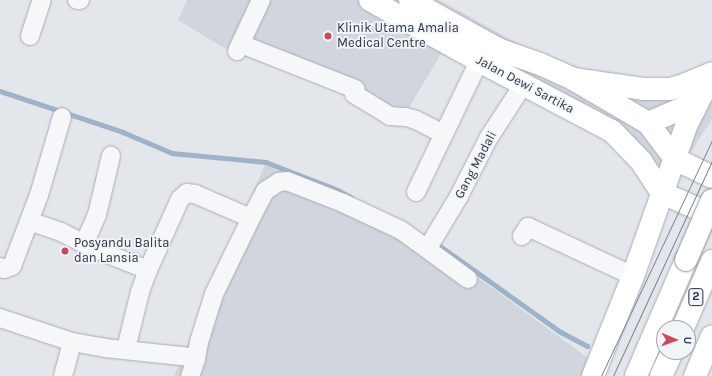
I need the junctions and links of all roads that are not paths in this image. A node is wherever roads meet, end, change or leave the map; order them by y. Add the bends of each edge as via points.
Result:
1 (42, 0) edge
2 (261, 0) edge
3 (370, 0) edge
4 (410, 0) edge
5 (30, 36) dead end
6 (479, 61) junction
7 (712, 73) edge
8 (573, 79) junction
9 (523, 85) junction
10 (697, 102) junction
11 (62, 117) dead end
12 (648, 123) junction
13 (443, 134) junction
14 (111, 156) dead end
15 (675, 159) junction
16 (712, 177) edge
17 (416, 192) dead end
18 (662, 193) junction
19 (712, 200) edge
20 (253, 214) junction
21 (712, 215) edge
22 (29, 221) junction
23 (522, 236) dead end
24 (431, 243) dead end
25 (84, 244) junction
26 (711, 264) edge
27 (0, 267) edge
28 (148, 270) junction
29 (633, 276) junction
30 (468, 279) dead end
31 (0, 318) edge
32 (686, 320) edge
33 (712, 336) edge
34 (72, 342) junction
35 (126, 349) junction
36 (196, 359) junction
37 (668, 360) edge
38 (63, 376) edge
39 (190, 376) edge
40 (593, 376) edge
41 (636, 376) edge
42 (661, 376) edge
43 (696, 376) edge

1 - 5 street
2 - 13 street via 239,47 355,89 354,94 390,116 416,120
3 - 6 main road, Jalan Dewi Sartika
4 - 8 main road, Jalan Dewi Sartika via 500,50
6 - 9 main road, Jalan Dewi Sartika
6 - 13 street
7 - 8 main road via 670,89 644,89
7 - 10 main road
8 - 12 main road, Jalan Dewi Sartika
9 - 18 main road, Jalan Dewi Sartika via 612,131 641,160
9 - 24 street, Gang Madali via 488,139
10 - 12 main road
10 - 15 main road
11 - 22 street
12 - 15 main road, Jalan Dewi Sartika
13 - 17 street
14 - 25 street via 97,216
15 - 16 main road
15 - 18 main road
18 - 21 main road
18 - 29 main road
19 - 41 main road, 2, bridge
20 - 28 street via 246,216 195,194 185,194 180,199
20 - 30 street via 266,191 279,182 288,181 401,230
20 - 36 street via 214,294
22 - 25 street via 61,232
22 - 27 street via 12,266 4,269
23 - 29 street via 528,227
25 - 28 street
26 - 32 main road, 2
28 - 35 street
29 - 40 main road
31 - 34 street
33 - 43 main road
34 - 35 street
34 - 38 street
35 - 36 street
36 - 39 street
37 - 42 main road

